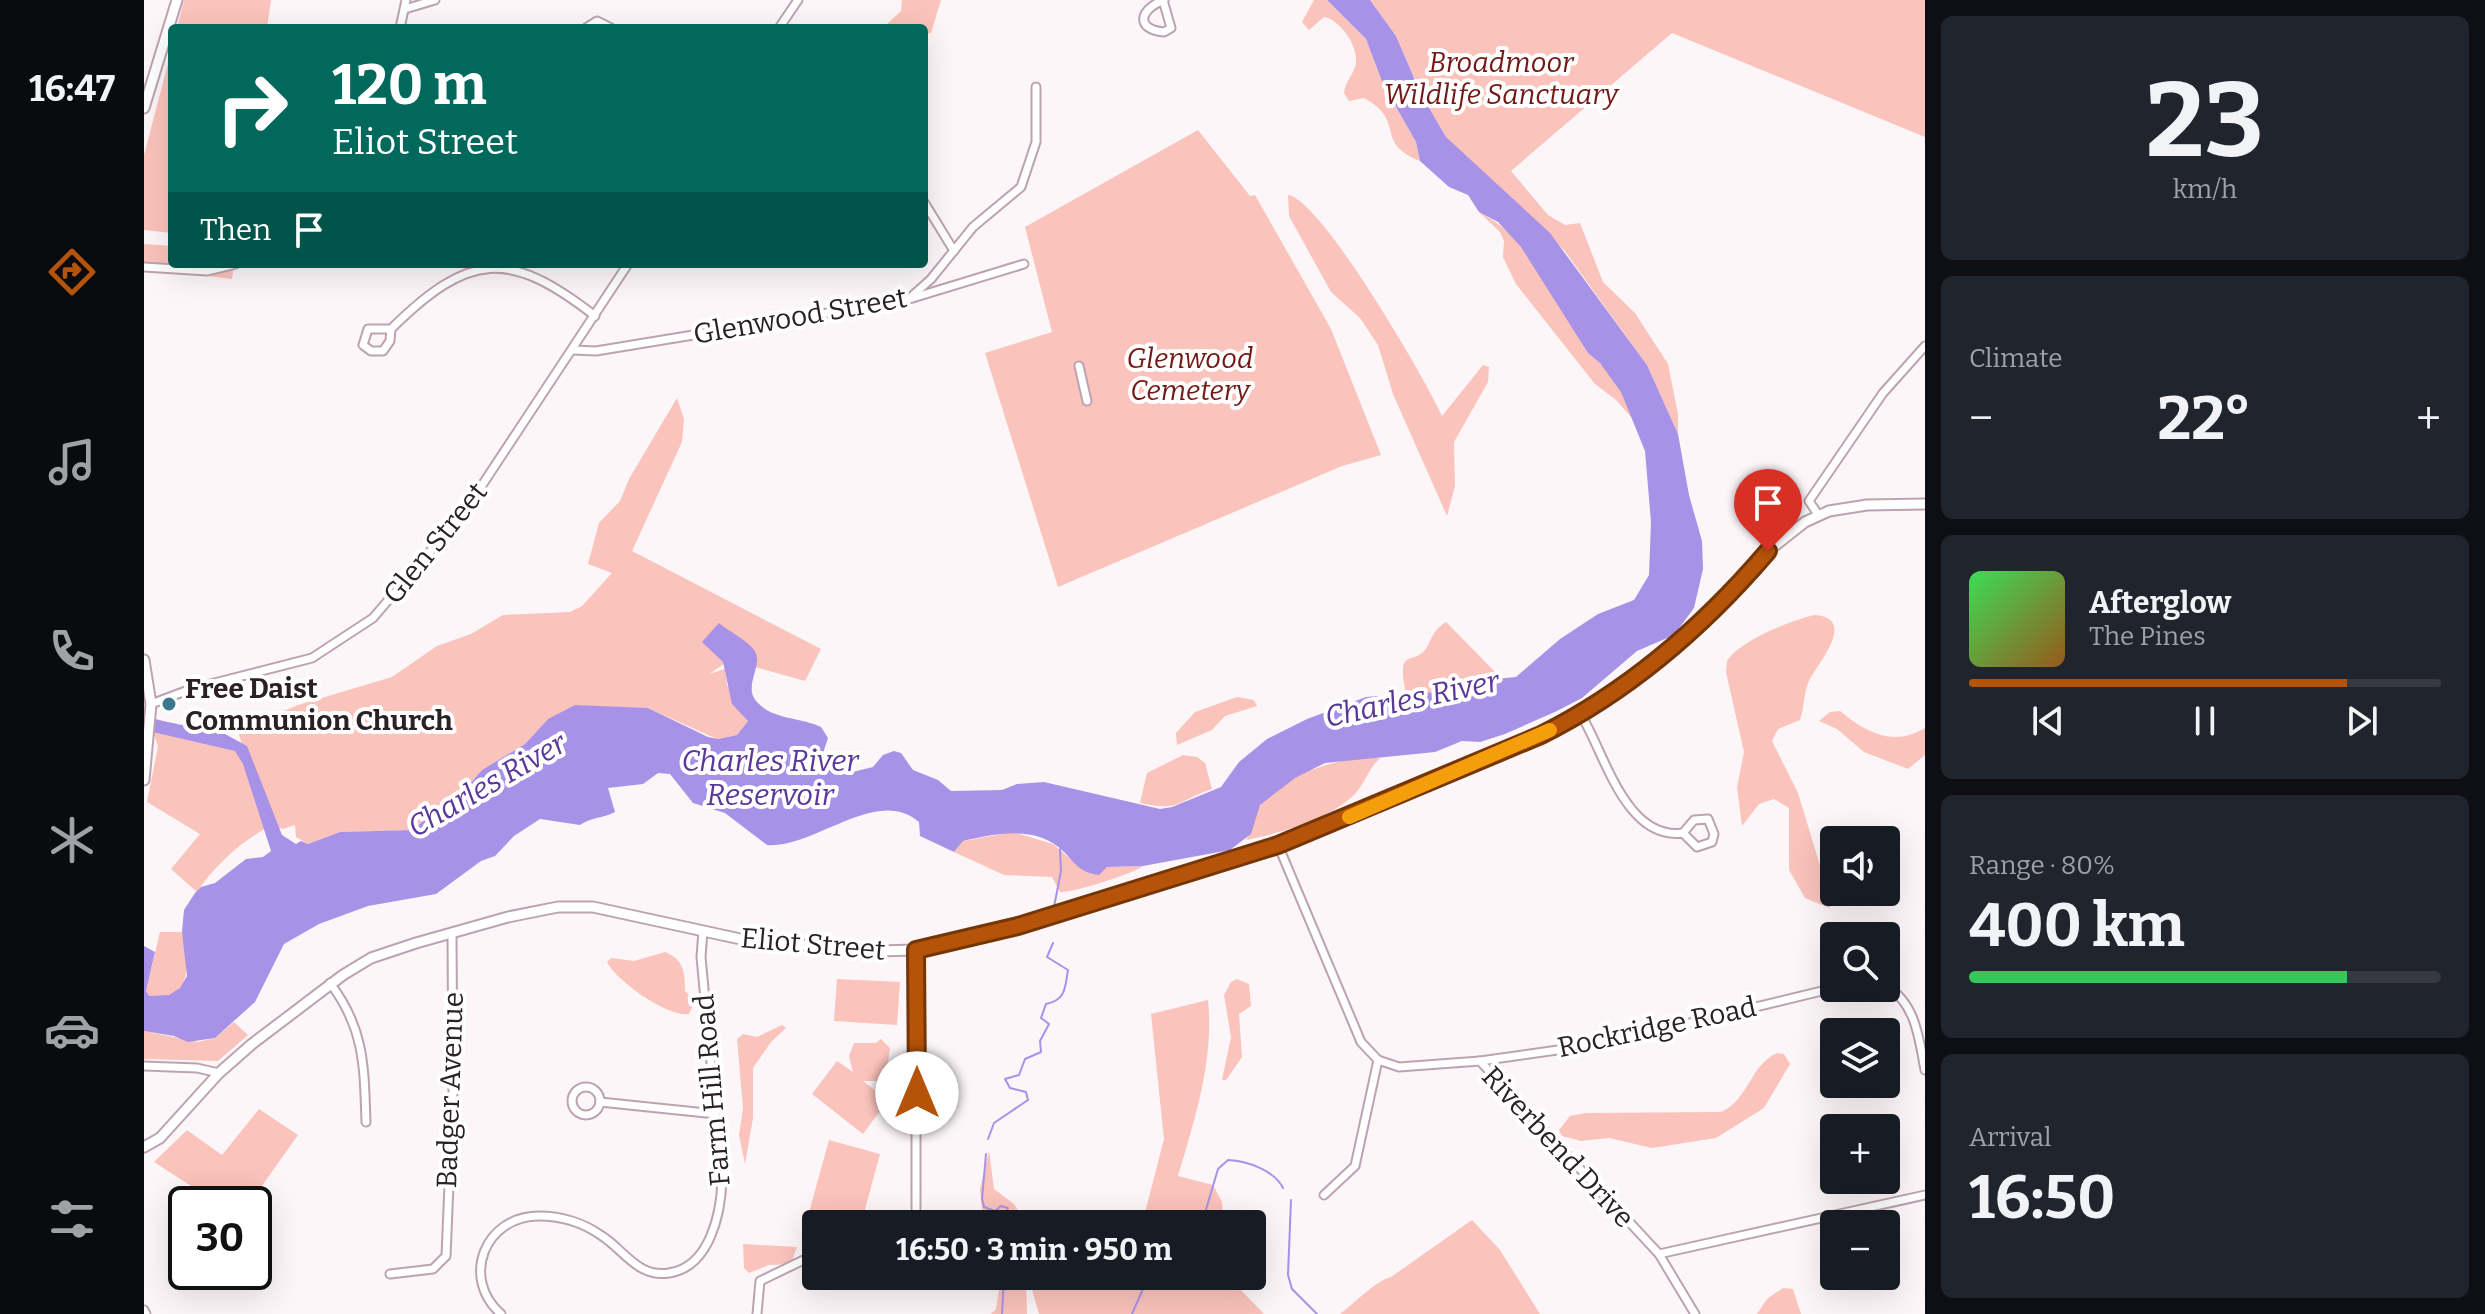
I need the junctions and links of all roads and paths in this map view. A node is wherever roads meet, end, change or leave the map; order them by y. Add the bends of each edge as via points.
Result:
1 (177, 0) edge
2 (435, 0) edge
3 (798, 0) edge
4 (1163, 0) edge
5 (406, 4) edge
6 (170, 24) edge
7 (401, 24) edge
8 (782, 24) edge
9 (168, 29) edge
10 (1036, 87) dead end
11 (144, 108) edge
12 (928, 209) edge
13 (954, 251) junction
14 (1024, 264) dead end
15 (144, 267) edge
16 (219, 268) edge
17 (625, 268) edge
18 (906, 300) junction
19 (595, 316) junction
20 (391, 329) dead end
21 (1925, 346) edge
22 (573, 350) junction
23 (1079, 366) dead end
24 (1087, 401) dead end
25 (1925, 504) edge
26 (1819, 516) junction
27 (144, 660) edge
28 (150, 709) junction
29 (1581, 715) junction
30 (147, 739) edge
31 (144, 780) edge
32 (1683, 833) junction
33 (1278, 845) junction
34 (703, 931) junction
35 (452, 933) junction
36 (916, 950) junction
37 (330, 983) junction
38 (1820, 991) edge
39 (1900, 997) edge
40 (1378, 1060) junction
41 (1480, 1061) junction
42 (144, 1066) edge
43 (1925, 1070) edge
44 (219, 1073) junction
45 (600, 1102) junction
46 (716, 1114) junction
47 (366, 1122) dead end
48 (144, 1147) edge
49 (1324, 1195) dead end
50 (1925, 1195) edge
51 (916, 1210) edge
52 (1659, 1254) junction
53 (802, 1261) edge
54 (390, 1274) dead end
55 (501, 1314) edge
56 (757, 1314) edge
57 (1695, 1314) edge

1 - 6 main road
2 - 5 street
3 - 8 street
4 - 4 street via 1143,15 1154,31 1171,28
5 - 7 street
9 - 11 main road
10 - 13 street via 1036,142 1021,187 973,227
12 - 13 street
13 - 18 street
14 - 18 street, Glenwood Street
15 - 16 street
17 - 19 street, Glen Street
18 - 22 street, Glenwood Street via 596,351
19 - 20 street via 536,275 485,270 449,280
19 - 22 street, Glen Street
21 - 26 street via 1883,393 1809,501
22 - 28 street, Glen Street via 467,508 373,618 312,658 191,689
23 - 24 street
25 - 26 main road, Eliot Street via 1867,505
26 - 29 main road, Eliot Street via 1784,536 1687,637
27 - 28 main road
28 - 30 main road
29 - 32 street via 1624,802 1655,827
29 - 33 main road, Eliot Street
30 - 31 main road
32 - 32 street via 1701,818 1713,826 1714,834 1712,842 1697,847
33 - 36 main road, Eliot Street via 1018,926
33 - 40 street via 1352,1023
34 - 35 main road, Eliot Street via 570,906 521,913
34 - 36 main road, Eliot Street via 772,943
34 - 46 street, Farm Hill Road
35 - 37 main road, Eliot Street via 371,958
35 - 54 street, Badger Avenue via 453,1091 444,1260 433,1269
36 - 51 street
37 - 44 main road, Eliot Street
37 - 47 street via 348,1006 360,1041
38 - 41 street, Rockridge Road via 1607,1043
39 - 43 street via 1913,1015
40 - 41 street, Riverbend Drive via 1424,1068
40 - 49 street via 1355,1166
41 - 52 street, Riverbend Drive
42 - 44 street
44 - 48 main road, Eliot Street via 160,1138
45 - 45 street via 593,1113 583,1115 572,1099 586,1086 598,1092
45 - 46 street
46 - 55 street, Farm Hill Road via 720,1209 690,1264 670,1273 647,1272 582,1225 555,1217 523,1217 494,1234 481,1257 483,1291
50 - 52 street
52 - 57 street, Riverbend Drive
53 - 56 street via 760,1281

